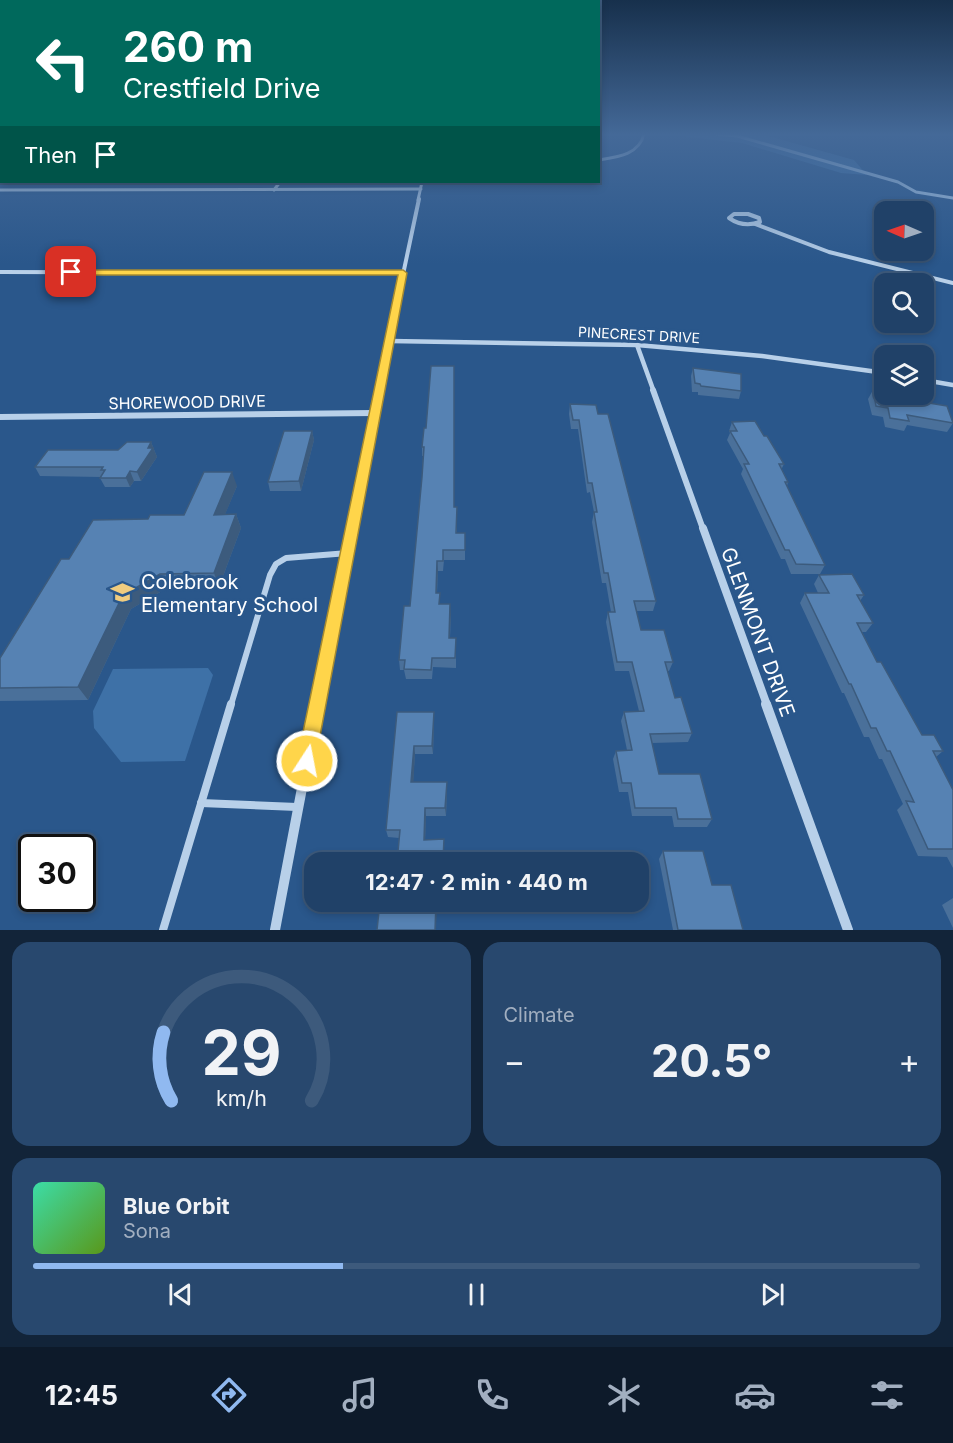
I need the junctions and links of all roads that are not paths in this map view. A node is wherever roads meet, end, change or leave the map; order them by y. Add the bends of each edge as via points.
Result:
1 (279, 183) edge
2 (421, 185) edge
3 (0, 190) edge
4 (274, 190) junction
5 (755, 224) junction
6 (0, 272) edge
7 (403, 273) junction
8 (953, 283) edge
9 (390, 340) junction
10 (637, 345) junction
11 (874, 371) edge
12 (934, 382) edge
13 (953, 385) edge
14 (374, 413) junction
15 (0, 417) edge
16 (348, 553) junction
17 (201, 803) junction
18 (298, 807) junction
19 (162, 930) edge
20 (275, 930) edge
21 (848, 930) edge

1 - 4 street
2 - 4 street
2 - 7 street
3 - 4 street
5 - 5 street via 734,222 729,216 753,215 760,220
5 - 8 street via 840,256
6 - 7 street
7 - 9 street
9 - 10 street, PINECREST DRIVE
9 - 14 street
10 - 11 street, PINECREST DRIVE
10 - 21 street, GLENMONT DRIVE
12 - 13 street
14 - 15 street, SHOREWOOD DRIVE
14 - 16 street
16 - 17 lane via 286,558 270,574
16 - 18 street
17 - 18 lane
17 - 19 lane
18 - 20 street

